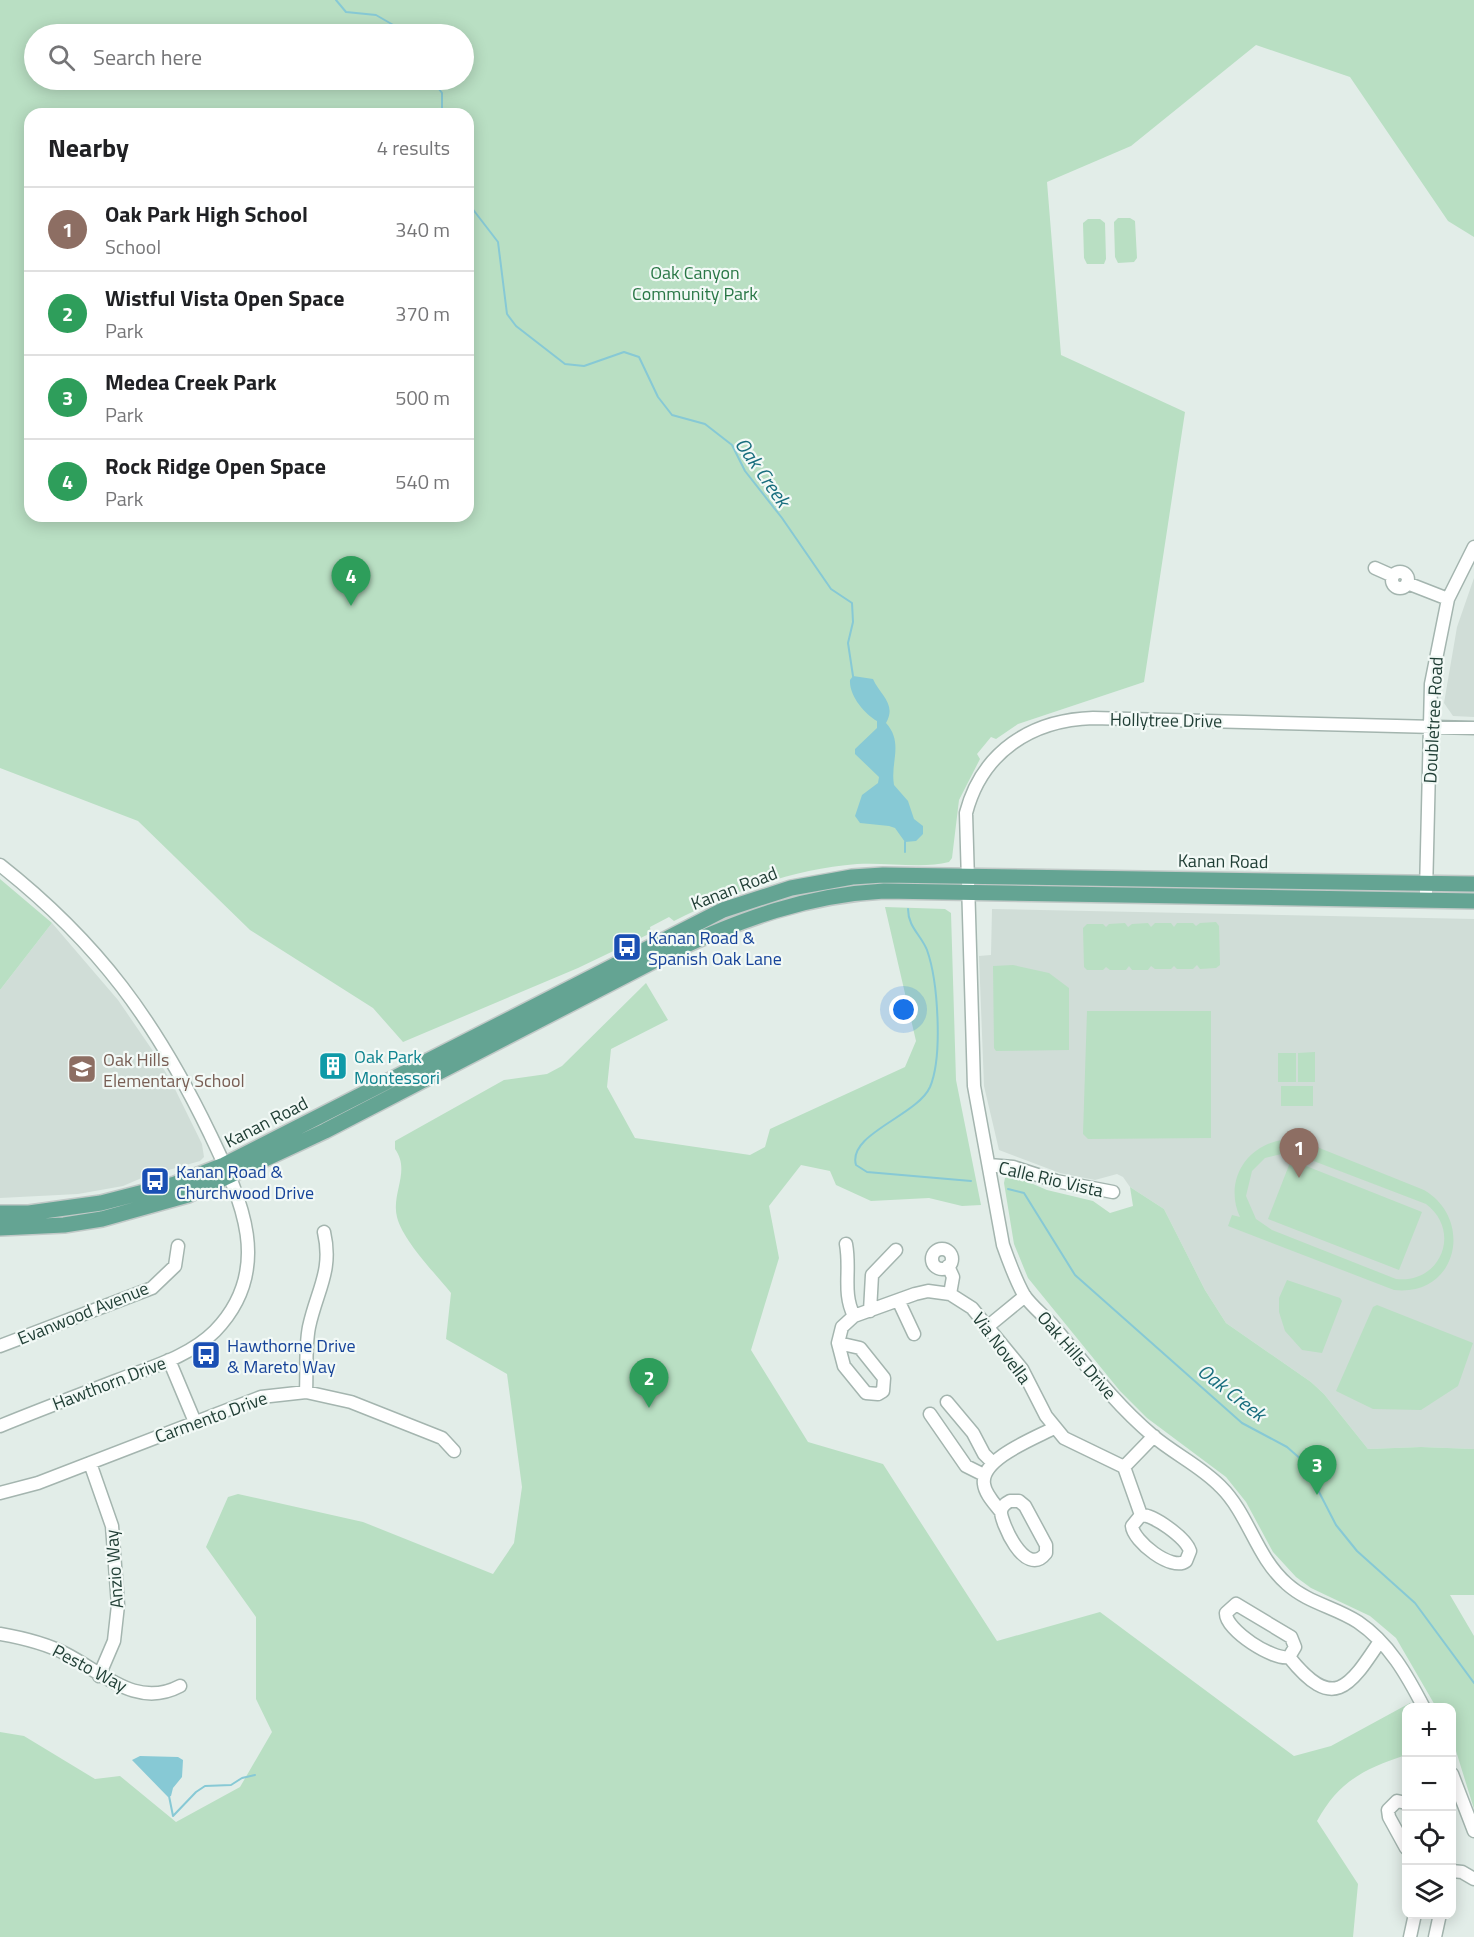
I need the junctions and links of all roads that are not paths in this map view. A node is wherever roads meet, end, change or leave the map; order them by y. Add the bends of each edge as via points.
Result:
1 (1474, 547) edge
2 (1375, 568) dead end
3 (1449, 599) junction
4 (1430, 727) junction
5 (1474, 728) edge
6 (0, 865) edge
7 (1426, 883) junction
8 (966, 884) junction
9 (1474, 884) edge
10 (1426, 900) junction
11 (1474, 901) edge
12 (989, 1165) junction
13 (227, 1171) junction
14 (1113, 1192) dead end
15 (0, 1213) edge
16 (0, 1228) edge
17 (324, 1232) dead end
18 (846, 1244) dead end
19 (178, 1246) dead end
20 (896, 1250) dead end
21 (948, 1266) dead end
22 (950, 1294) junction
23 (1025, 1296) junction
24 (899, 1302) junction
25 (870, 1311) junction
26 (854, 1317) junction
27 (986, 1328) junction
28 (914, 1334) dead end
29 (838, 1343) junction
30 (0, 1346) edge
31 (169, 1360) junction
32 (306, 1392) junction
33 (947, 1402) dead end
34 (930, 1414) dead end
35 (195, 1422) junction
36 (0, 1426) edge
37 (1054, 1428) junction
38 (1154, 1436) junction
39 (454, 1451) dead end
40 (992, 1462) junction
41 (90, 1463) junction
42 (1124, 1467) junction
43 (984, 1475) junction
44 (0, 1493) edge
45 (1001, 1512) junction
46 (1141, 1515) junction
47 (0, 1634) edge
48 (1380, 1641) junction
49 (1289, 1657) junction
50 (99, 1676) junction
51 (180, 1686) dead end
52 (1422, 1703) edge
53 (1456, 1784) edge
54 (1402, 1802) edge
55 (1474, 1831) edge
56 (1402, 1839) edge
57 (1456, 1871) edge
58 (1474, 1879) edge
59 (1414, 1919) edge
60 (1439, 1919) edge
61 (1410, 1937) edge
62 (1435, 1937) edge

1 - 3 street, Doubletree Road
2 - 3 street via 1393,576 1396,587 1407,583
3 - 4 street, Doubletree Road via 1433,666
4 - 5 street, Hollytree Drive
4 - 7 street, Doubletree Road
4 - 8 street, Hollytree Drive via 1093,718 1044,725 1010,743 980,778 966,813
6 - 13 street, Hawthorn Drive via 70,926 148,1019
7 - 8 main road, Kanan Road
7 - 9 main road, Kanan Road
7 - 10 street, Doubletree Road
8 - 10 main road, Kanan Road
8 - 12 street, Oak Hills Drive via 973,1073
8 - 13 main road, Kanan Road via 852,877 742,902 656,943
10 - 11 main road, Kanan Road
12 - 14 street, Calle Rio Vista via 1013,1167 1056,1181
12 - 23 street, Oak Hills Drive via 1003,1245
13 - 15 main road, Kanan Road via 128,1198 65,1209
13 - 16 main road, Kanan Road via 135,1212 64,1225
13 - 31 street, Hawthorn Drive via 247,1228 249,1256 244,1283 231,1310 214,1332
17 - 32 street via 329,1253 309,1326
18 - 26 street via 846,1299
19 - 30 street, Evanwood Avenue via 175,1266 152,1288
20 - 25 street via 872,1275
21 - 22 street via 953,1277
22 - 24 street via 928,1291
22 - 27 street, Via Novella via 972,1308
23 - 27 street
23 - 38 street, Oak Hills Drive via 1115,1401
24 - 25 street
24 - 28 street
25 - 26 street
26 - 29 street via 842,1327
27 - 37 street, Via Novella via 1022,1369
29 - 29 street via 844,1366 866,1393 883,1391 884,1378 860,1348
31 - 35 street
31 - 36 street, Hawthorn Drive
32 - 35 street, Carmento Drive via 261,1396
32 - 39 street, Carmento Drive via 351,1402 442,1438
33 - 40 street
34 - 43 street via 966,1466
35 - 41 street, Carmento Drive
37 - 40 street
37 - 42 street, Via Novella via 1074,1445
38 - 42 street
38 - 48 street, Oak Hills Drive via 1222,1488 1264,1559 1286,1584 1358,1622
40 - 43 street
41 - 44 street, Carmento Drive
41 - 50 street, Anzio Way via 112,1526 118,1605 114,1641
42 - 46 street
43 - 45 street via 983,1485
45 - 45 street via 1023,1557 1031,1561 1041,1559 1046,1545 1025,1506 1010,1501
46 - 46 street via 1132,1526 1136,1537 1170,1564 1186,1561 1190,1551 1185,1542 1151,1516
47 - 50 street, Pesto Way via 42,1643
48 - 49 street via 1356,1678 1339,1688 1316,1684
48 - 52 street, Oak Hills Drive via 1405,1672
49 - 49 street via 1295,1647 1291,1637 1247,1608 1236,1604 1228,1609 1226,1618 1231,1627 1271,1655
50 - 51 street, Pesto Way via 145,1693 166,1694
53 - 55 street
54 - 56 street via 1397,1801 1388,1810
57 - 58 street
59 - 61 street
60 - 62 street

